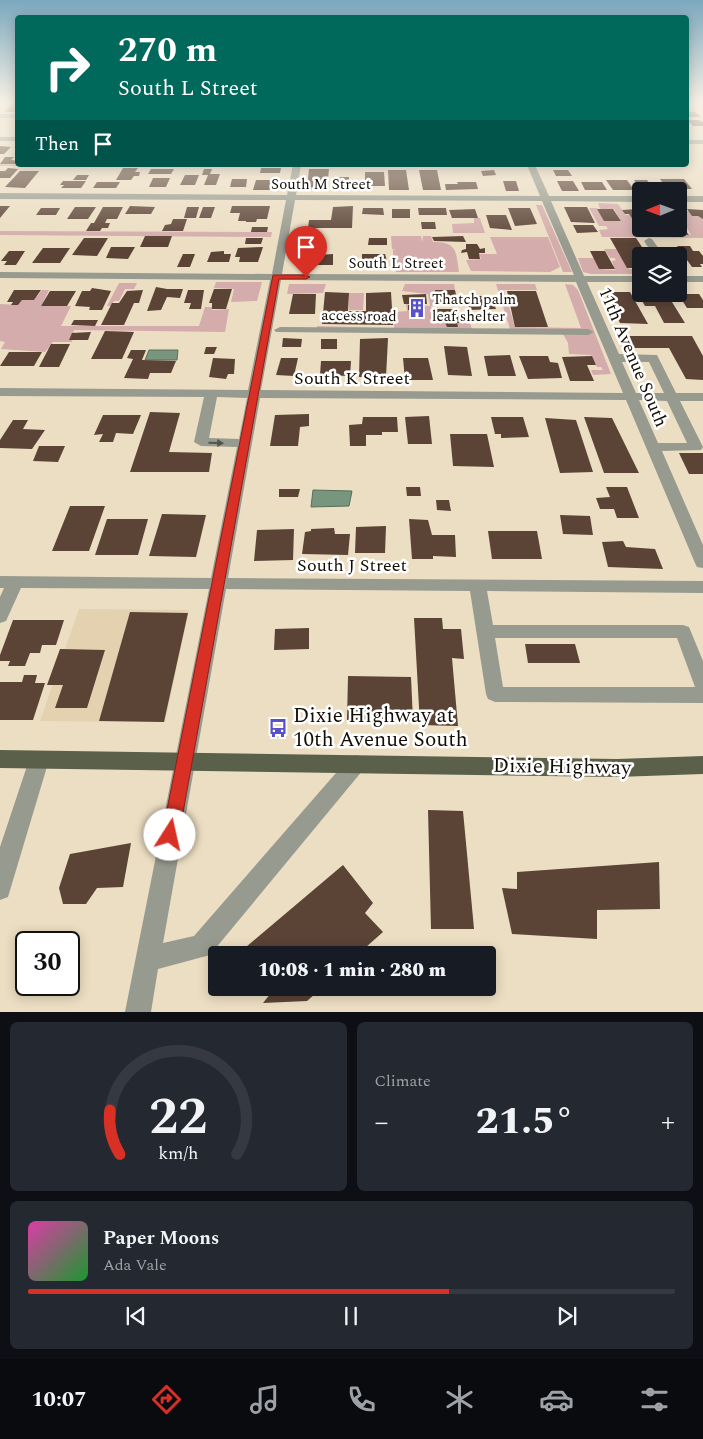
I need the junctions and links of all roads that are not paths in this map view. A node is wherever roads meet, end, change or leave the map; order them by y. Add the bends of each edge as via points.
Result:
1 (296, 167) edge
2 (532, 167) edge
3 (0, 196) edge
4 (290, 197) junction
5 (546, 199) junction
6 (632, 199) edge
7 (688, 199) edge
8 (703, 200) edge
9 (649, 241) dead end
10 (653, 247) edge
11 (0, 275) edge
12 (276, 277) junction
13 (580, 279) junction
14 (632, 279) edge
15 (687, 279) edge
16 (703, 279) edge
17 (280, 330) dead end
18 (588, 332) dead end
19 (613, 358) junction
20 (0, 392) edge
21 (211, 394) junction
22 (254, 394) junction
23 (631, 397) junction
24 (673, 397) junction
25 (703, 398) edge
26 (245, 443) junction
27 (653, 447) junction
28 (703, 562) edge
29 (7, 582) edge
30 (219, 584) junction
31 (478, 586) junction
32 (703, 587) edge
33 (0, 618) edge
34 (485, 631) junction
35 (703, 685) edge
36 (703, 695) edge
37 (0, 759) edge
38 (39, 760) junction
39 (184, 762) junction
40 (356, 764) junction
41 (703, 765) edge
42 (6, 844) edge
43 (0, 889) edge
44 (148, 960) junction
45 (138, 1012) edge

1 - 4 street
2 - 5 street, 11th Avenue South
3 - 4 street, South M Street
4 - 5 street, South M Street
4 - 12 street
5 - 6 street, South M Street
5 - 13 street, 11th Avenue South
7 - 8 street
9 - 10 street
11 - 12 street, South L Street
12 - 13 street, South L Street
12 - 22 street
13 - 14 street, South L Street
13 - 19 street, 11th Avenue South
15 - 16 street
17 - 18 street, access road
19 - 23 street, 11th Avenue South
19 - 24 street via 652,358
20 - 21 street, South K Street
21 - 22 street, South K Street
21 -> 26 street via 201,442
22 - 23 street, South K Street
22 - 26 street
23 - 24 street, South K Street
23 - 27 street, 11th Avenue South
24 - 25 street, South K Street
24 - 27 street via 696,447
26 - 30 street
27 - 28 street, 11th Avenue South
29 - 30 street, South J Street
29 - 33 street
30 - 31 street, South J Street
30 - 39 street
31 - 32 street, South J Street
31 - 34 street
34 - 35 street via 684,632
34 - 36 street via 496,694
37 - 38 main road, Dixie Highway
38 - 39 main road, Dixie Highway
38 - 42 street
39 - 40 main road, Dixie Highway
39 - 44 street
40 - 41 main road, Dixie Highway via 616,768
40 - 44 street via 201,946
42 - 43 street
44 - 45 street

